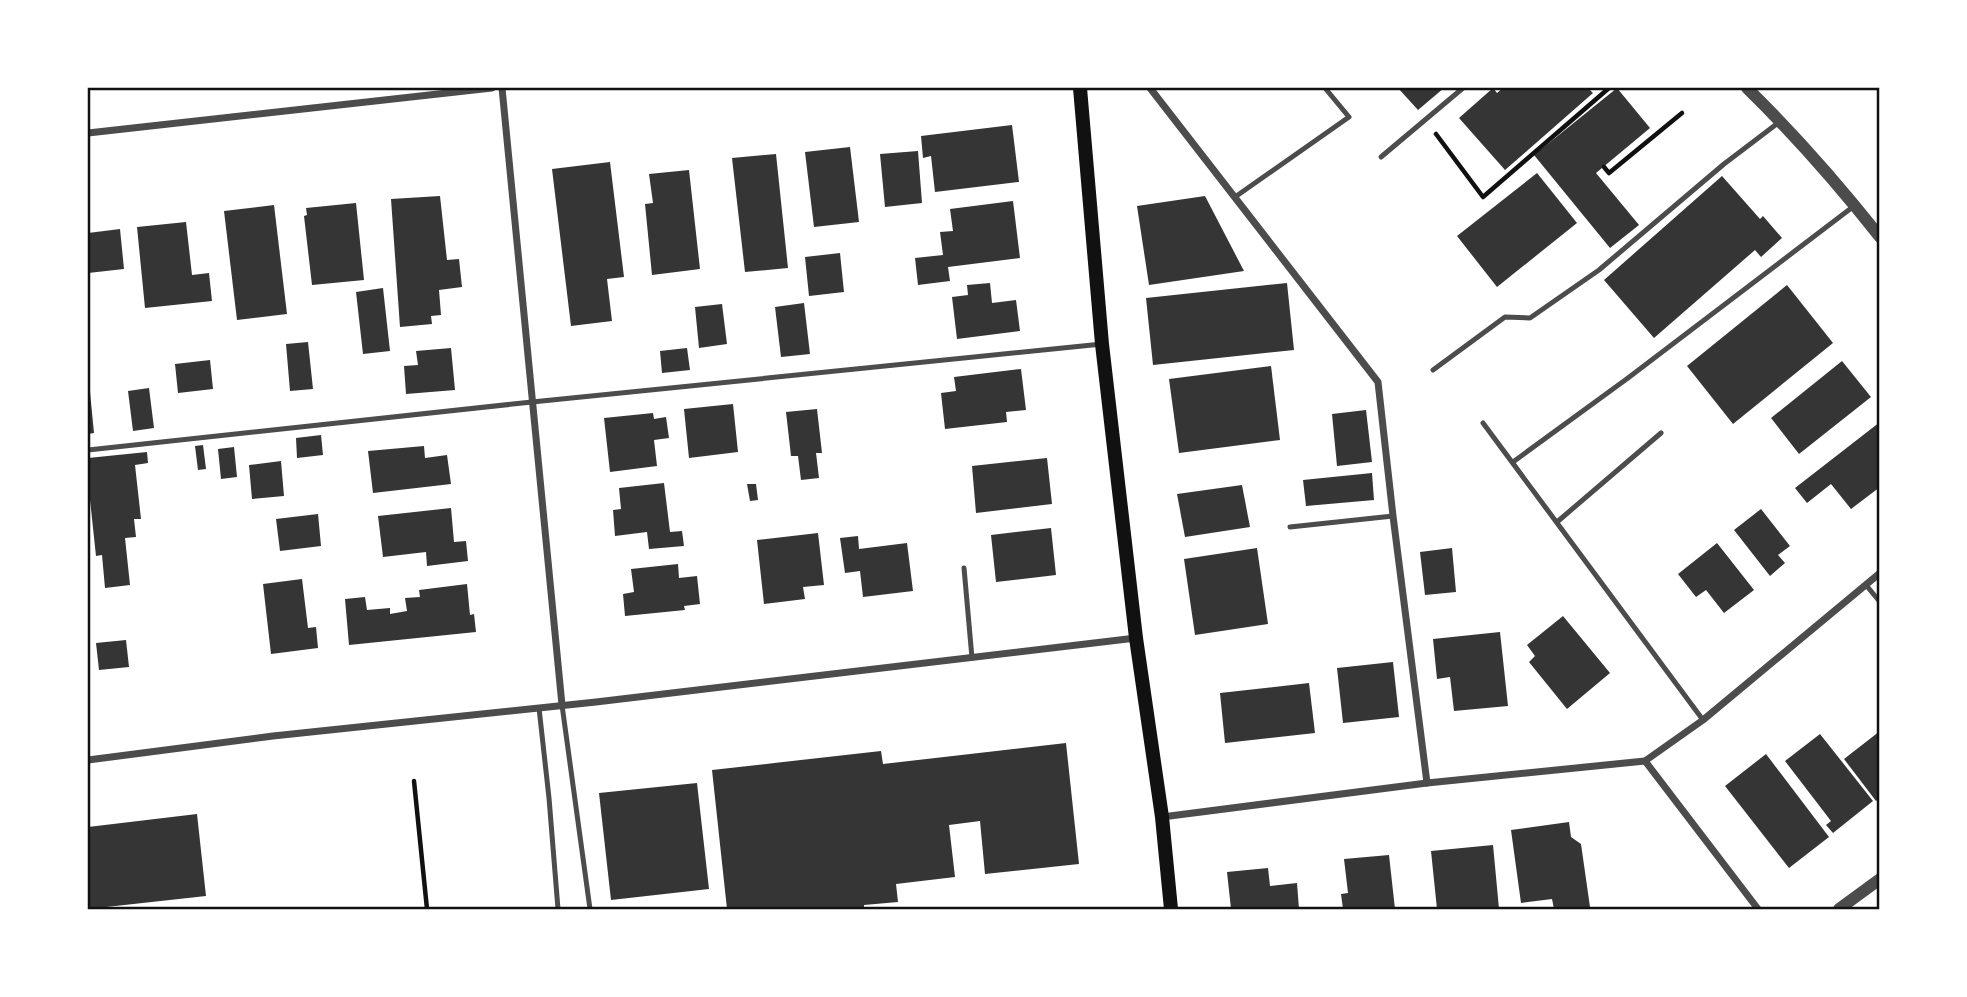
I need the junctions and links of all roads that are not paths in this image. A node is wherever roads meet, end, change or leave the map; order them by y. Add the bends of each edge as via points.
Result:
1 (492, 88) edge
2 (502, 88) edge
3 (1080, 88) edge
4 (1150, 88) edge
5 (1325, 88) edge
6 (1463, 88) edge
7 (1747, 88) edge
8 (1781, 121) junction
9 (88, 133) edge
10 (1381, 157) dead end
11 (1235, 197) junction
12 (1855, 205) junction
13 (1880, 237) edge
14 (1102, 344) junction
15 (1433, 370) dead end
16 (532, 402) junction
17 (1483, 423) dead end
18 (1661, 433) dead end
19 (88, 450) edge
20 (1513, 462) junction
21 (1393, 516) junction
22 (1557, 522) junction
23 (1290, 527) dead end
24 (964, 568) dead end
25 (1880, 573) edge
26 (1866, 585) junction
27 (1880, 602) edge
28 (1136, 638) junction
29 (972, 658) junction
30 (562, 705) junction
31 (538, 708) junction
32 (1703, 720) junction
33 (88, 760) edge
34 (1645, 761) junction
35 (1427, 783) junction
36 (1162, 817) junction
37 (1880, 879) edge
38 (558, 909) edge
39 (590, 909) edge
40 (1171, 909) edge
41 (1758, 909) edge
42 (1839, 909) edge

1 - 9 street
2 - 16 street
3 - 14 main road
4 - 11 street
5 - 11 lane via 1349,117
6 - 10 lane
7 - 8 street
8 - 12 street
8 - 15 lane via 1599,270 1530,318 1505,317
11 - 21 street via 1378,382
12 - 13 street
12 - 20 lane
14 - 16 lane
14 - 28 main road
16 - 19 lane
16 - 30 street
17 - 20 lane
18 - 22 lane
20 - 22 lane
21 - 23 lane
21 - 35 street
22 - 32 lane
24 - 29 lane
25 - 26 street
26 - 27 lane
26 - 32 street
28 - 29 street
28 - 36 main road
29 - 30 street
30 - 31 street
30 - 39 lane
31 - 33 street
31 - 38 lane
32 - 34 street
34 - 35 street
34 - 41 street
35 - 36 street
36 - 40 main road
37 - 42 street

